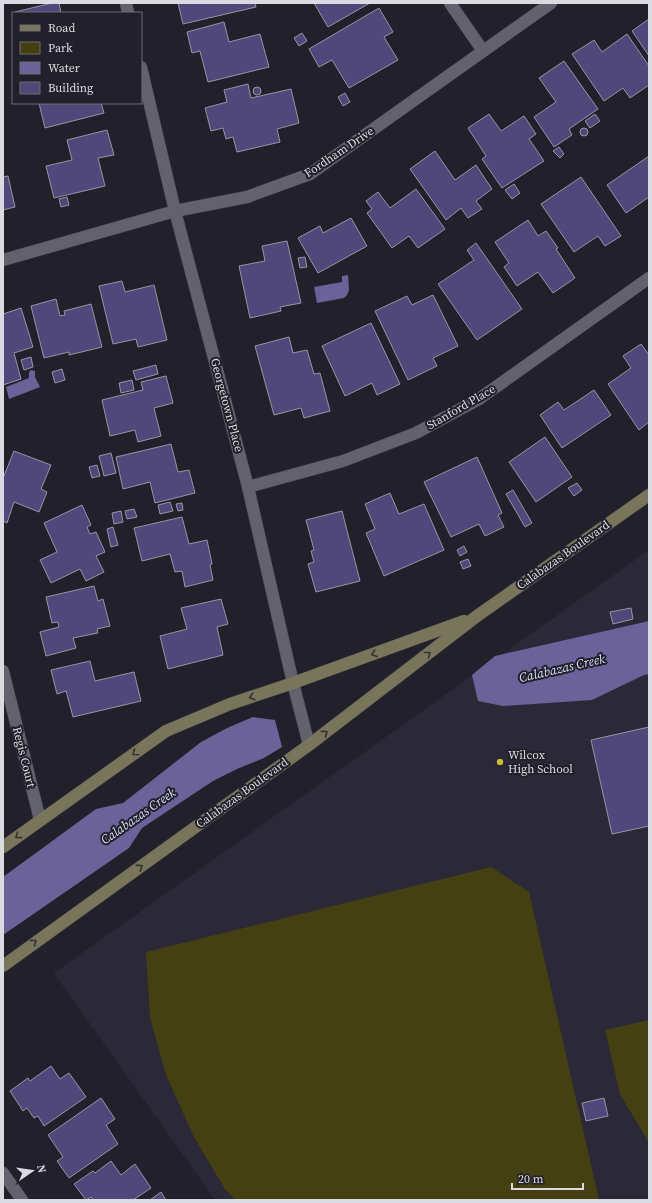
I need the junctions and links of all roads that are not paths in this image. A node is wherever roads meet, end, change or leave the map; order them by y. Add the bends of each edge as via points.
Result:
1 (450, 3) edge
2 (551, 3) edge
3 (483, 51) junction
4 (142, 71) edge
5 (175, 211) junction
6 (3, 260) edge
7 (649, 278) edge
8 (248, 487) junction
9 (649, 495) edge
10 (477, 616) junction
11 (3, 671) edge
12 (293, 683) junction
13 (309, 745) junction
14 (40, 820) junction
15 (3, 847) edge
16 (3, 966) edge
17 (3, 1173) edge
18 (22, 1200) edge

1 - 3 street
2 - 3 street, Fordham Drive
3 - 5 street, Fordham Drive via 310,174 247,197
4 - 5 street, Georgetown Place
5 - 6 street, Fordham Drive
5 - 8 street, Georgetown Place
7 - 8 street, Stanford Place via 479,399 416,433 343,462
8 - 12 street, Georgetown Place
9 - 10 street, Calabazas Boulevard
10 -> 12 street, Calabazas Boulevard
13 -> 10 street, Calabazas Boulevard
11 - 14 street, Regis Court
12 - 13 street, Georgetown Place
12 -> 14 street, Calabazas Boulevard via 230,704 166,731
16 -> 13 street, Calabazas Boulevard
14 -> 15 street, Calabazas Boulevard
17 - 18 street

